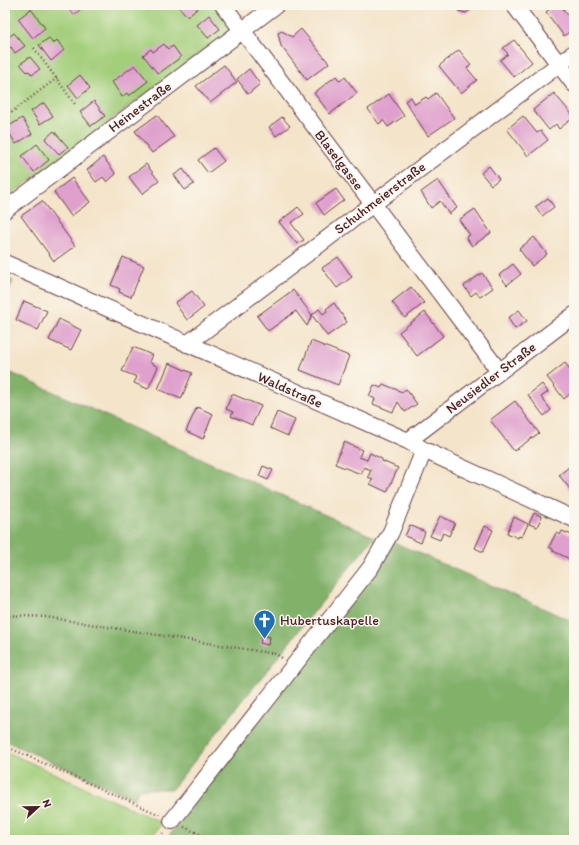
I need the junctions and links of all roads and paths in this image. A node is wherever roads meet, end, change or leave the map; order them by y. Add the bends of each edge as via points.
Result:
1 (223, 5) edge
2 (276, 5) edge
3 (514, 5) edge
4 (242, 30) junction
5 (34, 48) dead end
6 (574, 54) edge
7 (559, 64) junction
8 (57, 78) junction
9 (574, 84) edge
10 (75, 104) dead end
11 (5, 117) edge
12 (372, 204) junction
13 (5, 210) edge
14 (5, 263) edge
15 (574, 315) edge
16 (187, 344) junction
17 (499, 371) junction
18 (408, 441) junction
19 (424, 450) junction
20 (574, 519) edge
21 (5, 615) edge
22 (294, 665) junction
23 (5, 746) edge
24 (172, 821) junction
25 (213, 840) edge

1 - 4 street, Blaselgasse
2 - 4 street, Heinestraße
3 - 7 street
4 - 12 street, Blaselgasse
4 - 13 street, Heinestraße
5 - 8 path
6 - 7 street, Schuhmeierstraße
7 - 9 street
7 - 12 street, Schuhmeierstraße
8 - 10 path
8 - 11 path
12 - 16 street, Schuhmeierstraße
12 - 17 street, Blaselgasse
14 - 16 street, Waldstraße
15 - 17 street, Neusiedler Straße
16 - 18 street, Waldstraße
17 - 18 street, Neusiedler Straße
18 - 19 street, Waldstraße
19 - 20 street, Waldstraße
19 - 22 street via 391,532 371,567
21 - 22 path via 46,617 276,654
22 - 24 street
23 - 24 path
24 - 25 path

